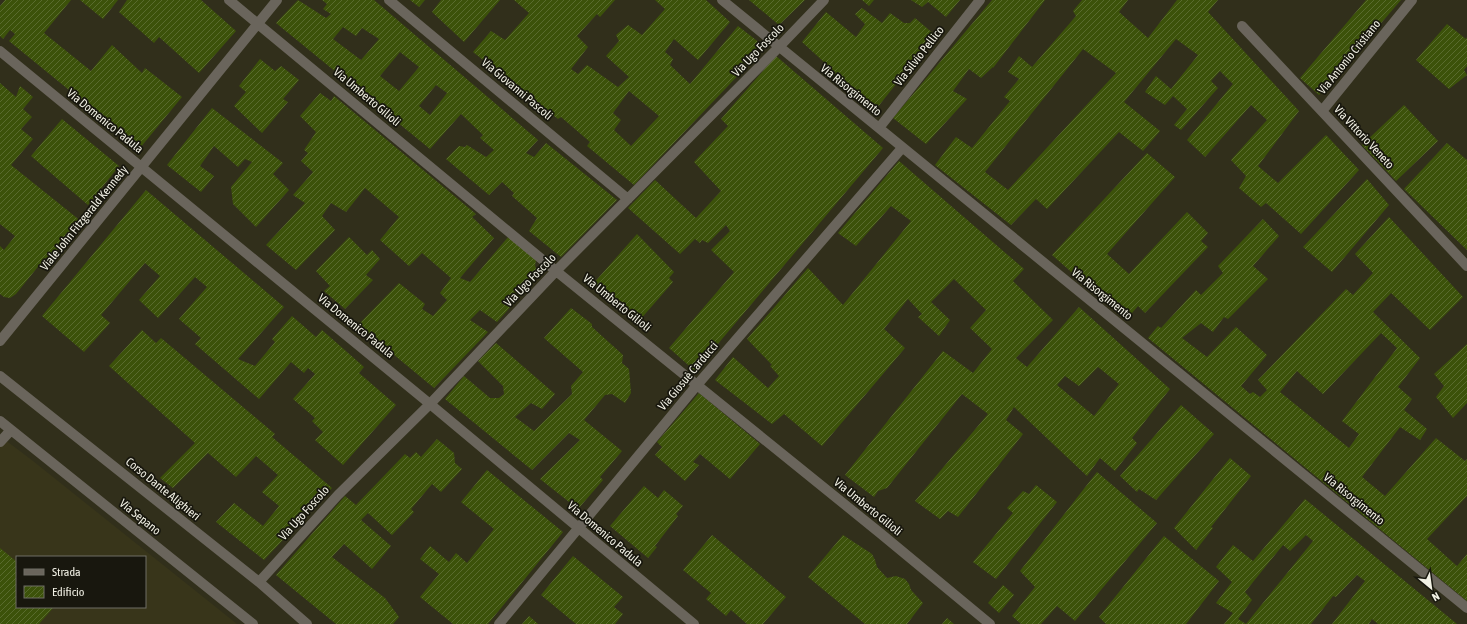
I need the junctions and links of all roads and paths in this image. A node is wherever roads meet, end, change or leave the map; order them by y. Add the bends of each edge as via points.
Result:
1 (229, 0) edge
2 (277, 0) edge
3 (389, 0) edge
4 (722, 0) edge
5 (824, 0) edge
6 (980, 0) edge
7 (1412, 0) edge
8 (257, 24) junction
9 (1242, 26) dead end
10 (779, 47) junction
11 (0, 51) edge
12 (1322, 111) junction
13 (879, 128) junction
14 (902, 148) junction
15 (142, 168) junction
16 (628, 199) junction
17 (1467, 266) edge
18 (556, 271) junction
19 (0, 341) edge
20 (0, 376) edge
21 (697, 385) junction
22 (430, 404) junction
23 (0, 421) edge
24 (11, 430) junction
25 (0, 442) edge
26 (579, 529) junction
27 (259, 582) junction
28 (1467, 608) edge
29 (253, 624) edge
30 (307, 624) edge
31 (499, 624) edge
32 (694, 624) edge
33 (990, 624) edge

1 - 8 street, Via Umberto Gilioli
2 - 8 street, Viale John Fitzgerald Kennedy
3 - 16 street, Via Giovanni Pascoli
4 - 10 street, Via Risorgimento
5 - 10 street, Via Ugo Foscolo
6 - 13 street, Via Silvio Pellico
7 - 12 street, Via Antonio Cristiano
8 - 15 street, Viale John Fitzgerald Kennedy
8 - 18 street, Via Umberto Gilioli
9 - 12 street, Via Vittorio Veneto
10 - 13 street, Via Risorgimento
10 - 16 street, Via Ugo Foscolo
11 - 15 street, Via Domenico Padula
12 - 17 street, Via Vittorio Veneto
13 - 14 street, Via Risorgimento
14 - 21 street, Via Giosuè Carducci
14 - 28 street, Via Risorgimento
15 - 19 street, Viale John Fitzgerald Kennedy
15 - 22 street, Via Domenico Padula
16 - 18 street, Via Ugo Foscolo
18 - 21 street, Via Umberto Gilioli
18 - 22 street, Via Ugo Foscolo
20 - 27 street, Corso Dante Alighieri
21 - 26 street, Via Giosuè Carducci
21 - 33 street, Via Umberto Gilioli
22 - 26 street, Via Domenico Padula
22 - 27 street, Via Ugo Foscolo via 338,495
23 - 24 street, Via Sepano
24 - 25 street
24 - 29 street, Via Sepano
26 - 31 street, Via Giosuè Carducci
26 - 32 street, Via Domenico Padula
27 - 30 street, Corso Dante Alighieri

